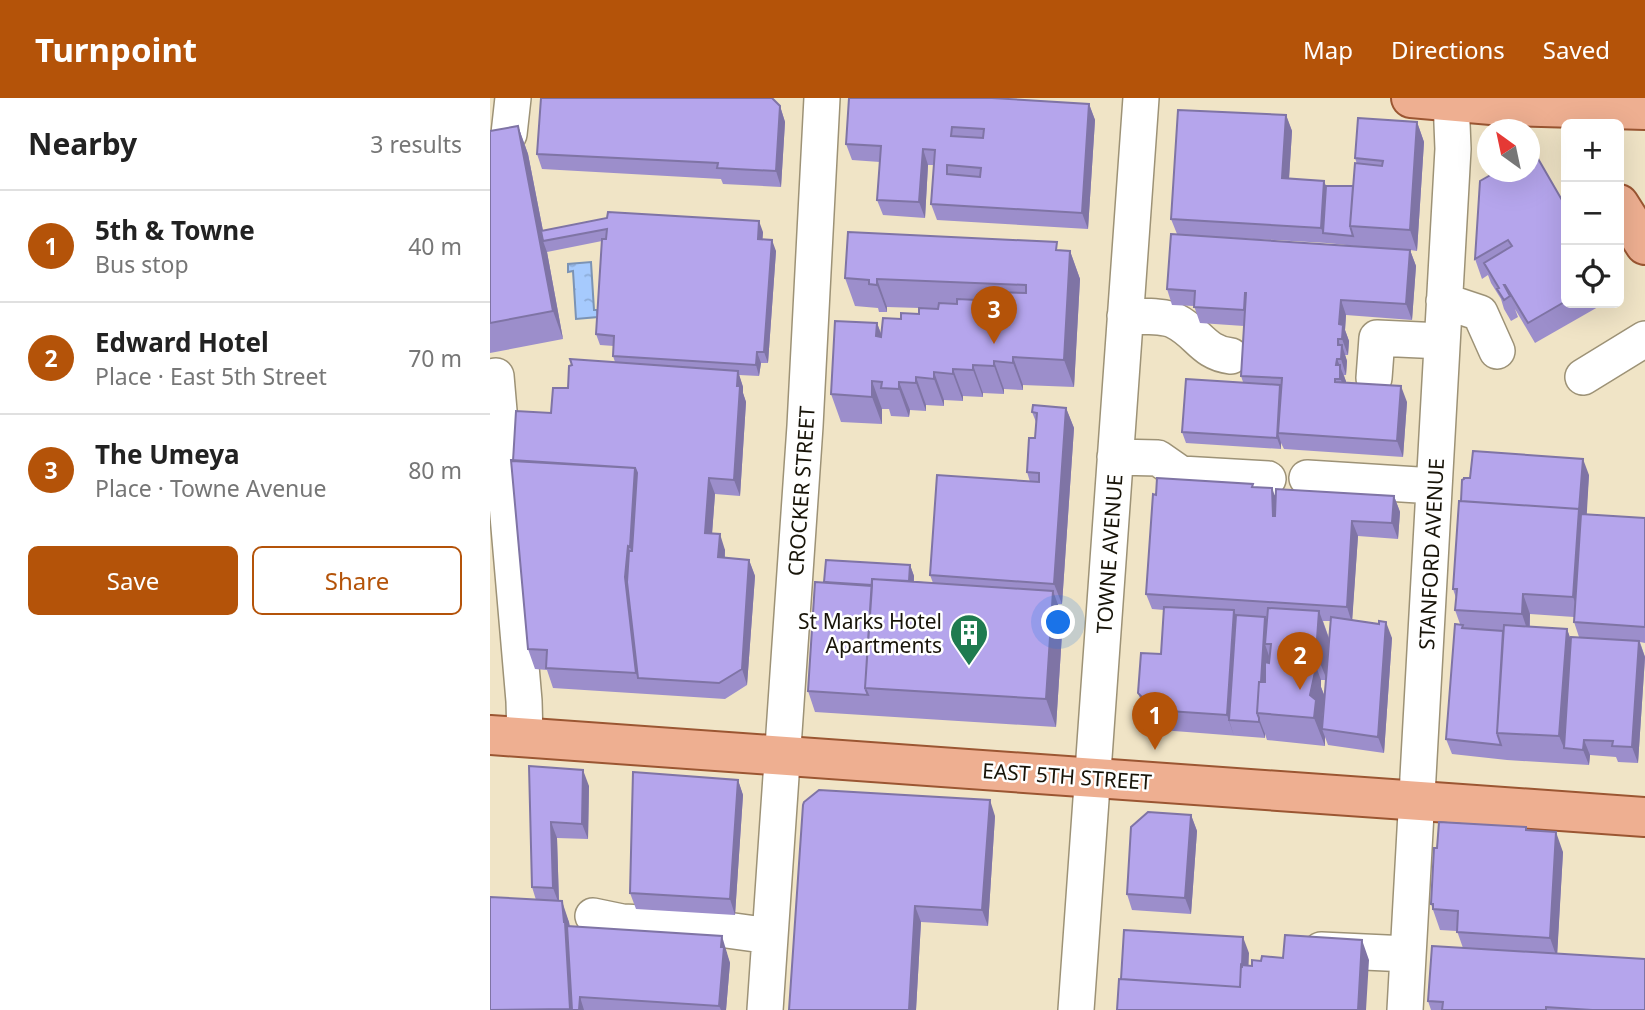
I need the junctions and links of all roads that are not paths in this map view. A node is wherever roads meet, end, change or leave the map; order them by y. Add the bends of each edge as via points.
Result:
1 (513, 98) edge
2 (822, 98) edge
3 (1141, 98) edge
4 (1411, 98) edge
5 (1451, 99) edge
6 (1565, 110) edge
7 (1645, 110) edge
8 (509, 134) edge
9 (1624, 212) edge
10 (1645, 245) edge
11 (1444, 301) junction
12 (1125, 316) junction
13 (1645, 339) edge
14 (1442, 341) junction
15 (1497, 351) dead end
16 (1231, 356) dead end
17 (490, 377) edge
18 (1583, 377) dead end
19 (1374, 378) dead end
20 (1115, 457) junction
21 (1307, 478) dead end
22 (1268, 479) dead end
23 (1434, 486) junction
24 (508, 737) edge
25 (783, 756) junction
26 (1093, 778) junction
27 (1417, 801) junction
28 (1645, 817) edge
29 (593, 916) dead end
30 (770, 936) junction
31 (1297, 948) edge
32 (1408, 954) junction
33 (765, 1010) edge
34 (1076, 1010) edge
35 (1405, 1010) edge

1 - 8 street
2 - 25 street, CROCKER STREET
3 - 12 street, TOWNE AVENUE
4 - 5 main road
5 - 6 main road
5 - 11 street, STANFORD AVENUE via 1453,149
6 - 7 main road
9 - 10 main road
11 - 14 street, STANFORD AVENUE
11 - 15 street via 1480,313
12 - 16 street via 1169,318 1218,355
12 - 20 street, TOWNE AVENUE
13 - 18 street
14 - 19 street via 1377,338
14 - 23 street, STANFORD AVENUE
17 - 24 street via 496,376 524,701
20 - 22 street via 1158,458 1181,474
20 - 26 street, TOWNE AVENUE
21 - 23 street
23 - 27 street, STANFORD AVENUE
24 - 25 main road, EAST 5TH STREET
25 - 26 main road, EAST 5TH STREET
25 - 30 street, CROCKER STREET
26 - 27 main road, EAST 5TH STREET
26 - 34 street, TOWNE AVENUE
27 - 28 main road, EAST 5TH STREET
27 - 32 street, STANFORD AVENUE
29 - 30 street
30 - 33 street, CROCKER STREET
31 - 32 street
32 - 35 street, STANFORD AVENUE

